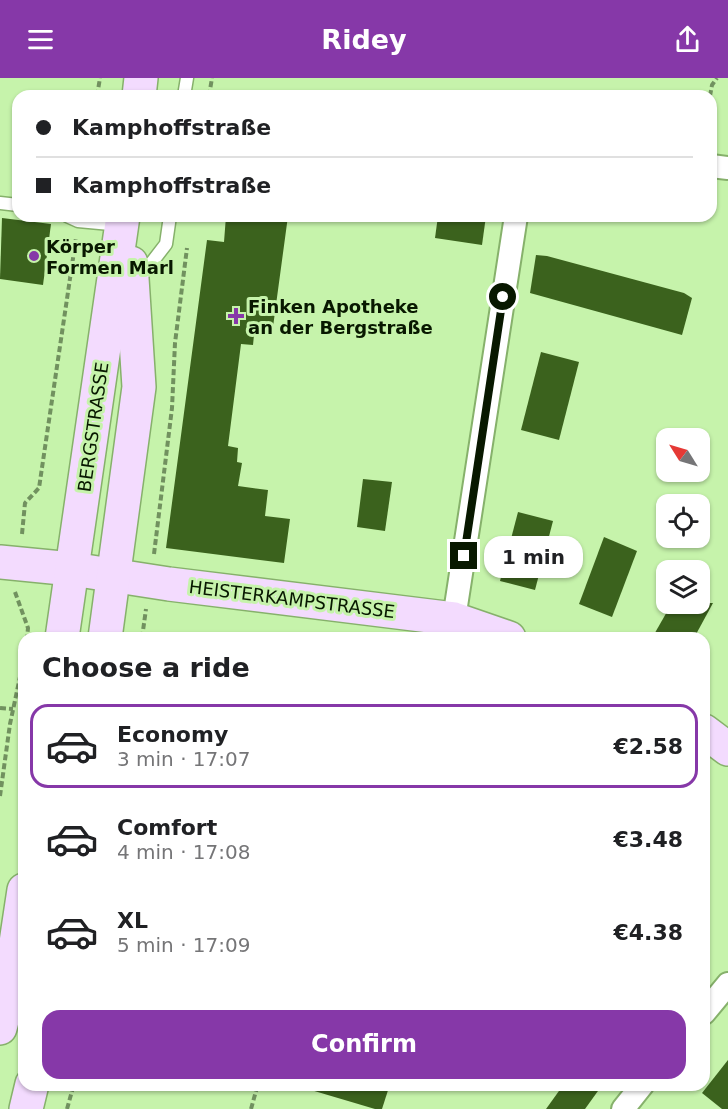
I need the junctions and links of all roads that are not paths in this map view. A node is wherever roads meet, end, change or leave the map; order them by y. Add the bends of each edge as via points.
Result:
1 (124, 222) edge
2 (124, 222) edge
3 (169, 222) edge
4 (515, 222) edge
5 (132, 287) junction
6 (9, 563) edge
7 (72, 569) junction
8 (114, 576) junction
9 (454, 619) junction
10 (63, 632) edge
11 (106, 632) edge
12 (492, 632) edge
13 (710, 736) edge
14 (728, 749) edge
15 (18, 930) edge
16 (728, 984) edge
17 (710, 1006) edge
18 (0, 1028) edge
19 (30, 1091) edge
20 (638, 1091) edge
21 (26, 1109) edge
22 (623, 1109) edge

1 - 5 main road, BERGSTRASSE
2 - 7 main road, BERGSTRASSE
3 - 5 lane via 166,243
4 - 9 street
5 - 8 main road, BERGSTRASSE via 139,387
6 - 7 main road, HEISTERKAMPSTRASSE
7 - 8 main road, HEISTERKAMPSTRASSE
7 - 10 main road, BERGSTRASSE
8 - 9 main road, HEISTERKAMPSTRASSE
8 - 11 main road, BERGSTRASSE
9 - 12 main road, HEISTERKAMPSTRASSE
13 - 14 main road
15 - 18 main road
16 - 17 street
19 - 21 main road
20 - 22 street

